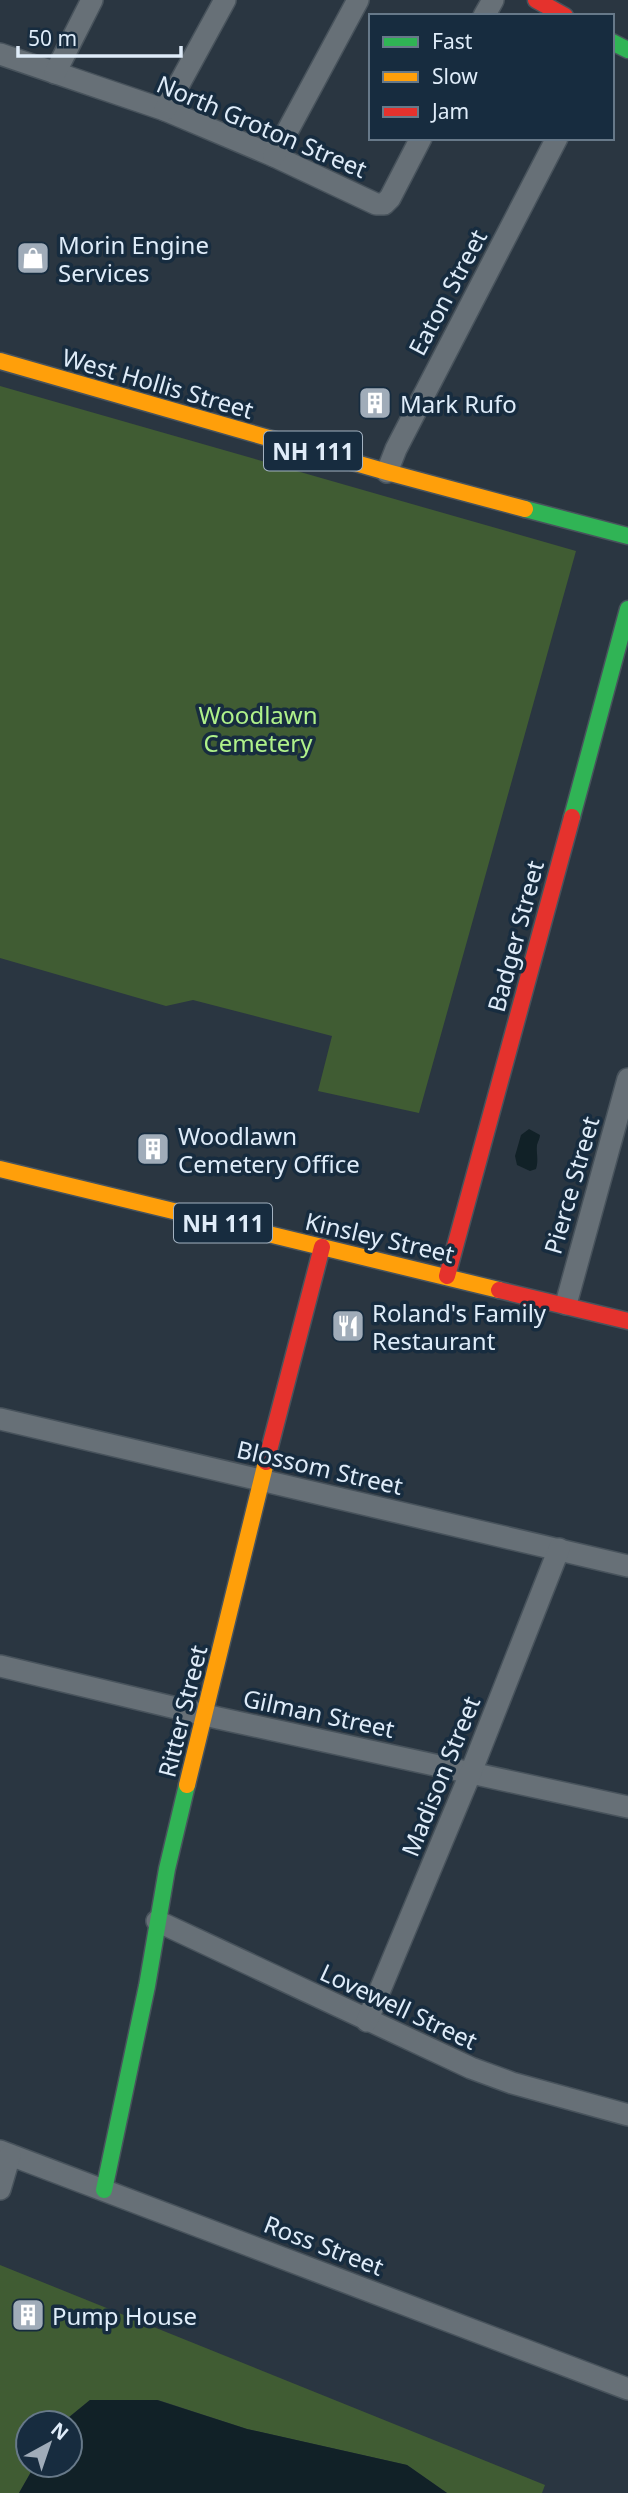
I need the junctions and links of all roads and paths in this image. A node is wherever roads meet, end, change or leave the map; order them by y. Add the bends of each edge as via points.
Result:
1 (92, 0) edge
2 (225, 0) edge
3 (358, 0) edge
4 (536, 0) edge
5 (561, 14) edge
6 (0, 54) edge
7 (55, 73) junction
8 (165, 110) junction
9 (420, 140) edge
10 (556, 140) edge
11 (274, 156) junction
12 (0, 361) edge
13 (387, 472) junction
14 (628, 536) edge
15 (628, 608) edge
16 (628, 1079) edge
17 (0, 1169) edge
18 (322, 1247) junction
19 (447, 1276) junction
20 (566, 1304) junction
21 (628, 1321) edge
22 (0, 1419) edge
23 (262, 1480) junction
24 (559, 1549) junction
25 (628, 1566) edge
26 (0, 1666) edge
27 (205, 1715) junction
28 (471, 1772) junction
29 (628, 1807) edge
30 (157, 1921) junction
31 (367, 2021) junction
32 (628, 2115) edge
33 (5, 2153) edge
34 (0, 2189) edge
35 (104, 2190) junction
36 (628, 2389) edge

1 - 7 street
2 - 8 street
3 - 11 street
4 - 5 street
6 - 7 street, North Groton Street
7 - 8 street, North Groton Street
8 - 11 street, North Groton Street
9 - 11 street, North Groton Street via 384,204
10 - 13 street, Eaton Street
12 - 13 street, West Hollis Street / NH 111
13 - 14 street, West Hollis Street / NH 111
15 - 19 street, Badger Street
16 - 20 street, Pierce Street
17 - 18 street, Kinsley Street / NH 111
18 - 19 street, Kinsley Street / NH 111
18 - 23 street, Ritter Street
19 - 20 street, Kinsley Street / NH 111
20 - 21 street, Kinsley Street / NH 111
22 - 23 street, Blossom Street
23 - 24 street, Blossom Street
23 - 27 street, Ritter Street
24 - 25 street, Blossom Street
24 - 28 street, Madison Street
26 - 27 street, Gilman Street
27 - 28 street, Gilman Street
27 - 30 street, Ritter Street
28 - 29 street, Gilman Street
28 - 31 street, Madison Street
30 - 31 street, Lovewell Street
30 - 35 street, Ritter Street
31 - 32 street, Lovewell Street via 512,2083
33 - 34 street
33 - 35 street, Ross Street
35 - 36 street, Ross Street

